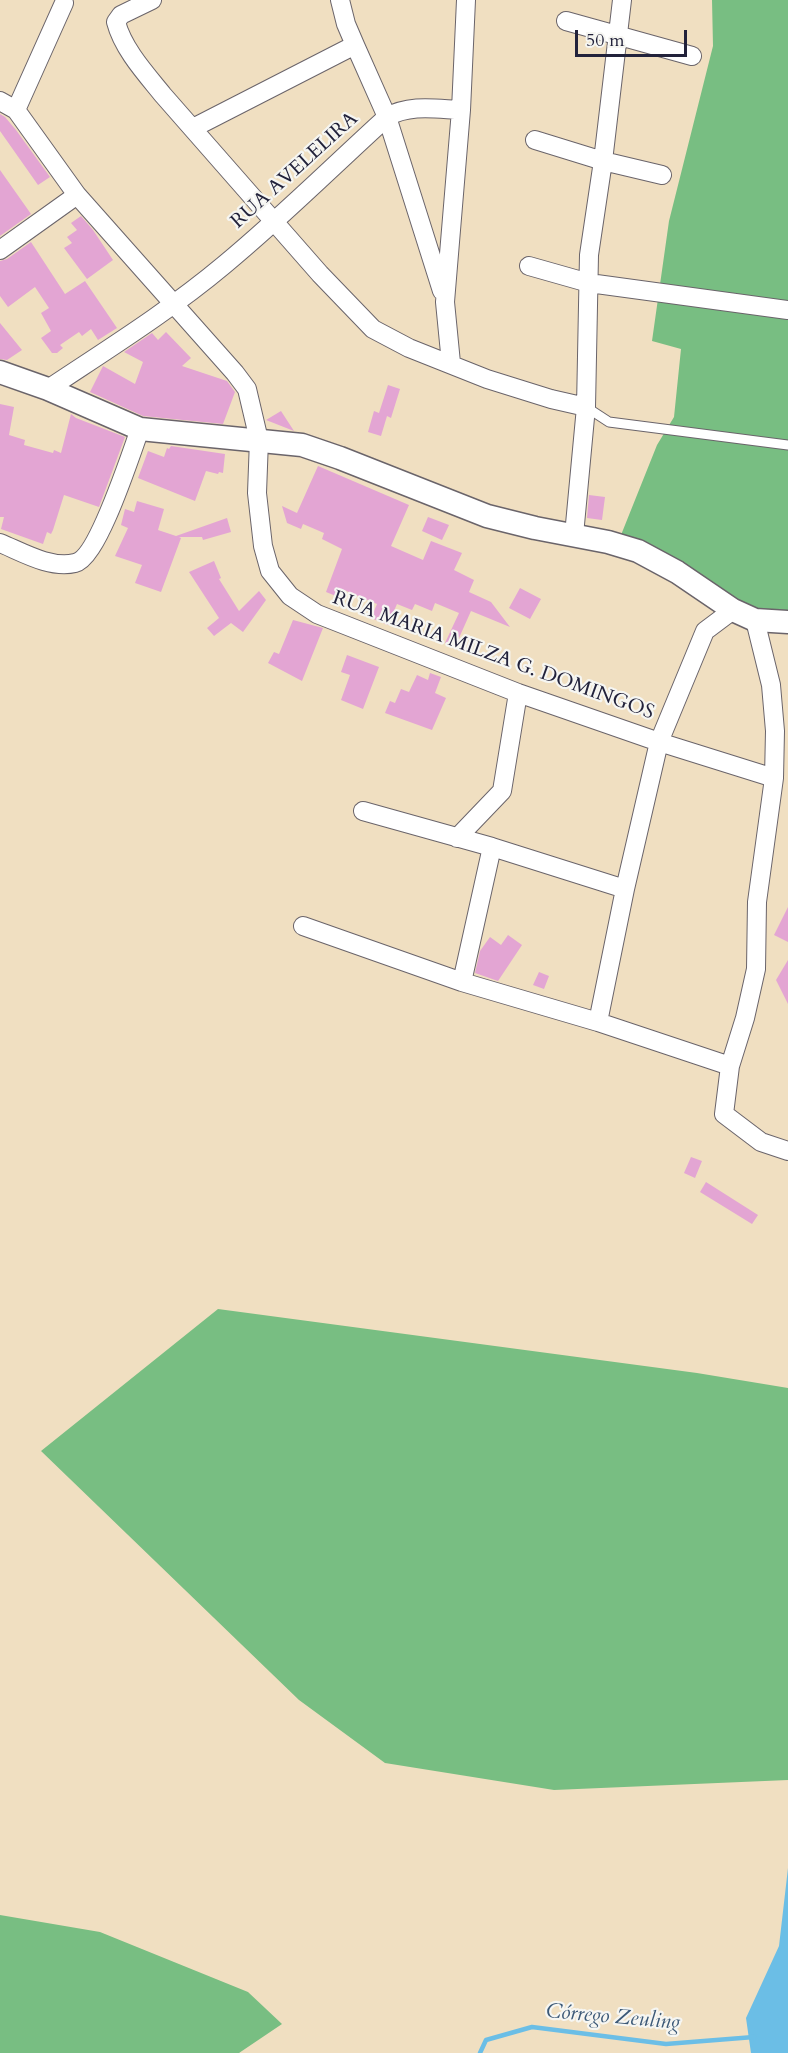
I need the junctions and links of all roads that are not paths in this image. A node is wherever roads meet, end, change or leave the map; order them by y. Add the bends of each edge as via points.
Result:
1 (152, 0) edge
2 (340, 0) edge
3 (466, 0) edge
4 (622, 0) edge
5 (64, 3) dead end
6 (566, 21) dead end
7 (618, 34) junction
8 (355, 45) junction
9 (692, 56) dead end
10 (0, 101) edge
11 (16, 110) junction
12 (461, 110) junction
13 (387, 117) junction
14 (193, 128) junction
15 (535, 140) dead end
16 (603, 161) junction
17 (662, 175) dead end
18 (77, 195) junction
19 (275, 221) junction
20 (0, 250) edge
21 (530, 266) dead end
22 (589, 283) junction
23 (445, 302) junction
24 (174, 305) junction
25 (788, 310) edge
26 (451, 363) junction
27 (0, 372) edge
28 (48, 389) junction
29 (586, 407) junction
30 (140, 429) junction
31 (259, 440) junction
32 (788, 445) edge
33 (574, 535) junction
34 (0, 543) edge
35 (734, 610) junction
36 (755, 620) junction
37 (788, 622) edge
38 (518, 693) junction
39 (659, 742) junction
40 (774, 778) junction
41 (363, 811) dead end
42 (456, 838) junction
43 (492, 848) junction
44 (625, 889) junction
45 (303, 926) dead end
46 (462, 982) junction
47 (598, 1022) junction
48 (730, 1066) junction
49 (788, 1151) edge

1 - 14 street via 121,15 117,26 141,67
2 - 8 street
3 - 12 street
4 - 7 street
5 - 11 street
6 - 7 street
7 - 9 street
7 - 16 street
8 - 13 street
8 - 14 street
10 - 11 street, RUA MARIA MILZA G. DOMINGOS
11 - 18 street, RUA MARIA MILZA G. DOMINGOS
12 - 13 street, RUA AVELELIRA via 412,109
12 - 23 street
13 - 19 street, RUA AVELELIRA
13 - 23 street
14 - 19 street
15 - 16 street
16 - 17 street
16 - 22 street via 589,255
18 - 20 street
18 - 24 street, RUA MARIA MILZA G. DOMINGOS
19 - 24 street, RUA AVELELIRA
19 - 26 street via 373,328 409,348
21 - 22 street
22 - 25 street
22 - 29 street
23 - 26 street
24 - 28 street, RUA AVELELIRA
24 - 31 street, RUA MARIA MILZA G. DOMINGOS via 247,389
26 - 29 street via 515,389
27 - 28 street
28 - 30 street
29 - 32 lane via 609,422
29 - 33 street
30 - 31 street
30 - 34 street via 101,533 81,561 51,563
31 - 33 street via 302,445 487,516
31 - 38 street, RUA MARIA MILZA G. DOMINGOS via 257,493 262,546 270,571 290,596 317,614
33 - 35 street via 638,551
35 - 36 street
35 - 39 street via 705,631
36 - 37 street
36 - 40 street via 771,685
38 - 39 street, RUA MARIA MILZA G. DOMINGOS
38 - 42 street via 502,791
39 - 40 street, RUA MARIA MILZA G. DOMINGOS
39 - 44 street
40 - 48 street via 757,902 756,969
41 - 42 street
42 - 43 street
43 - 44 street
43 - 46 street
44 - 47 street
45 - 46 street
46 - 47 street
47 - 48 street
48 - 49 street via 724,1114 761,1142

